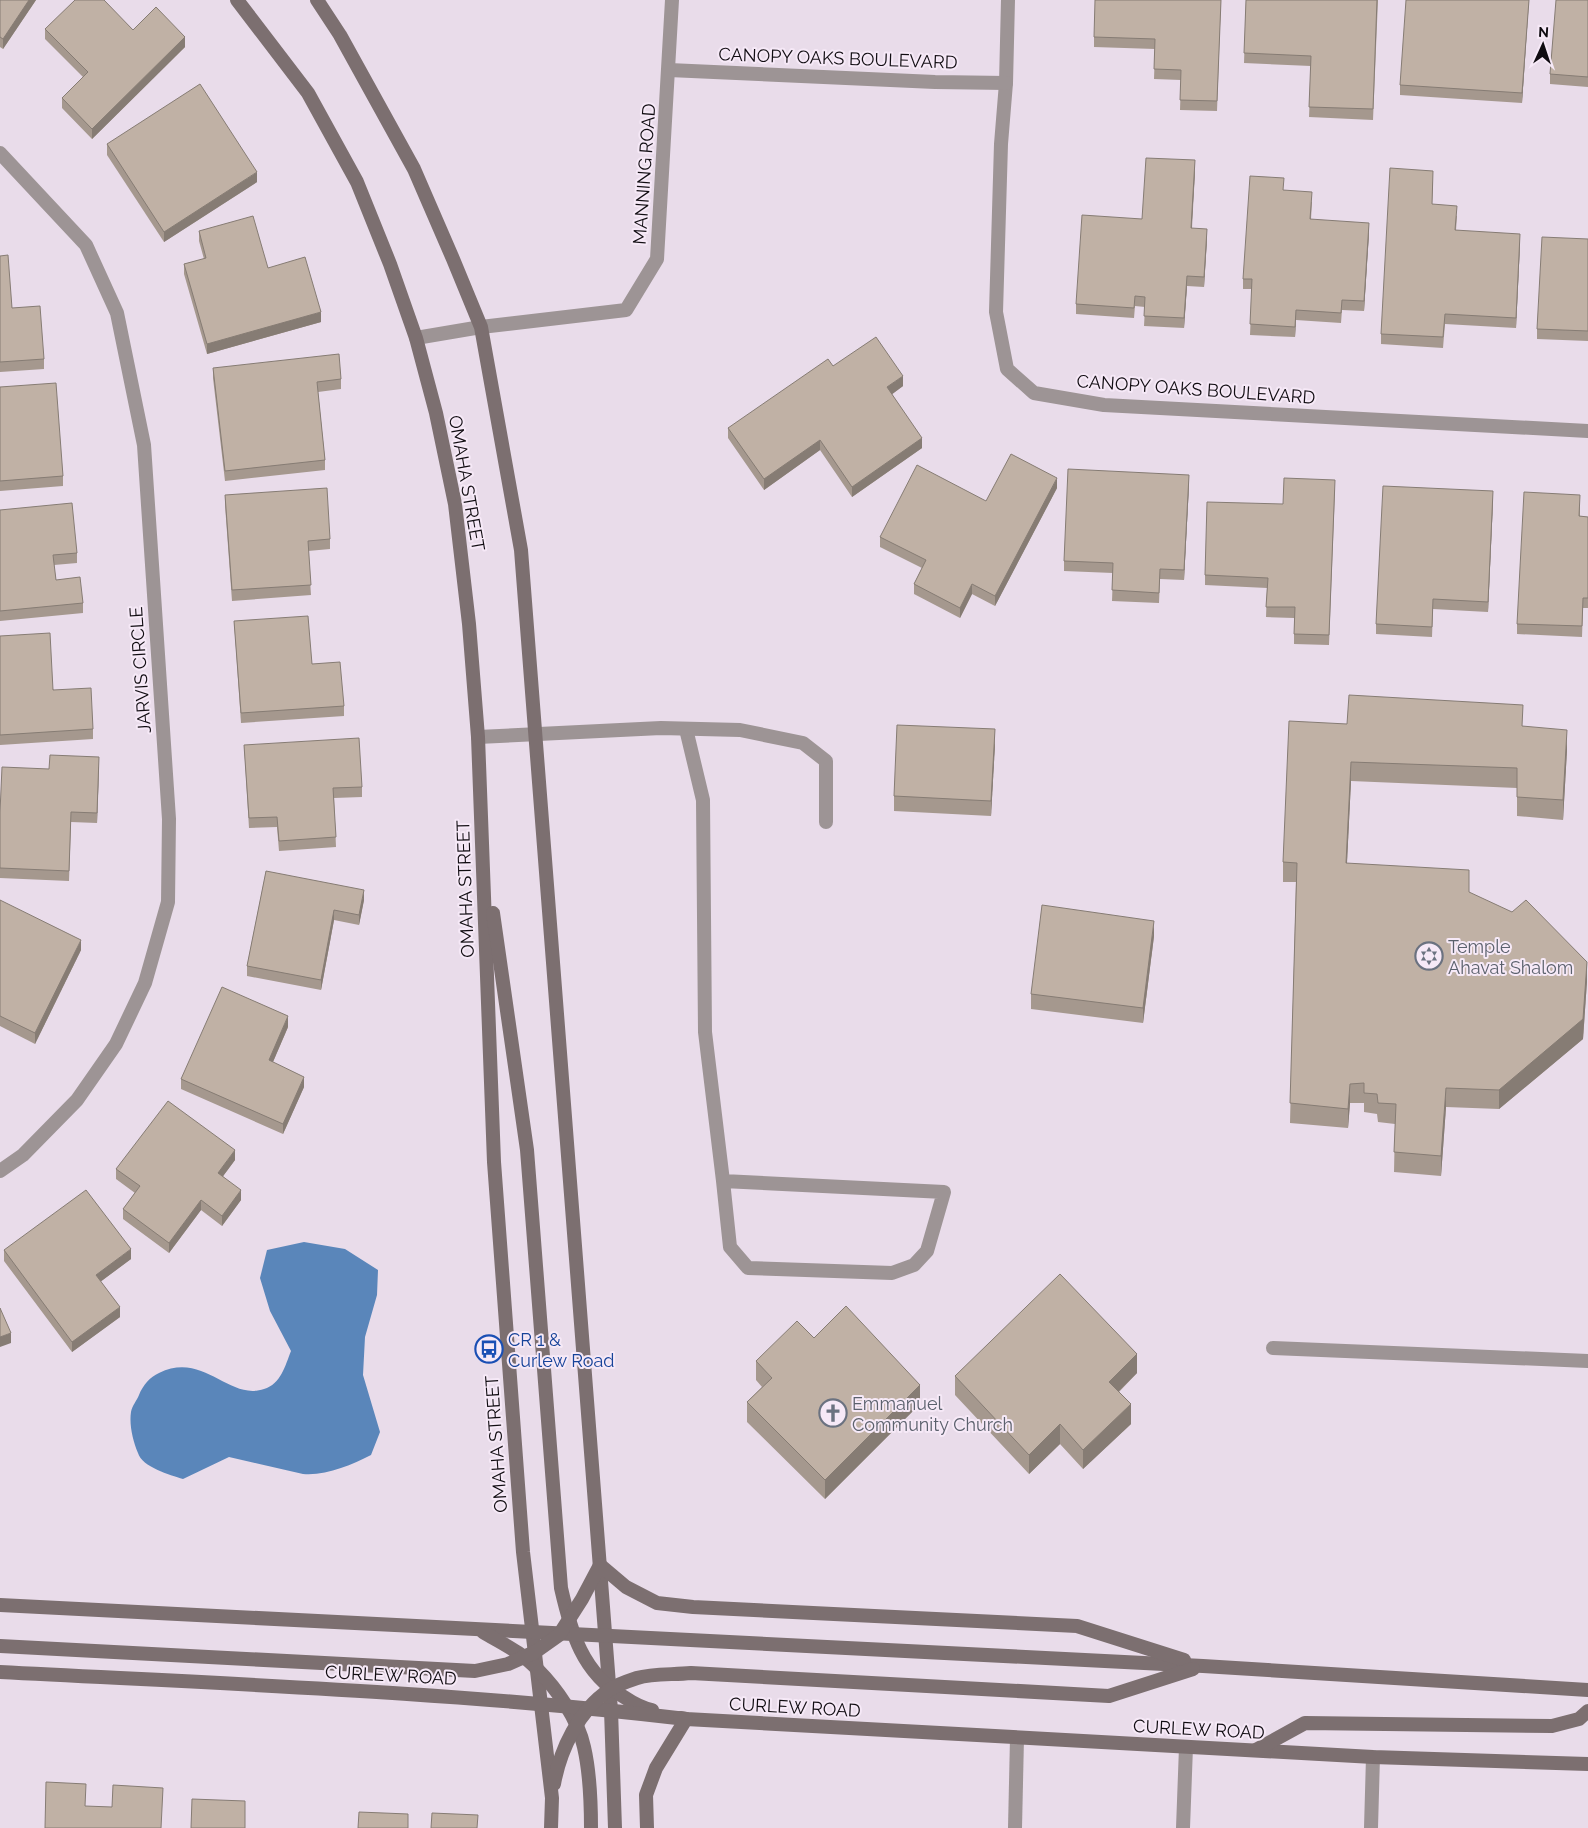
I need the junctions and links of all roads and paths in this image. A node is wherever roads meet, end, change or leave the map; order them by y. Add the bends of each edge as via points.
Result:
1 (237, 0) edge
2 (317, 0) edge
3 (672, 0) edge
4 (1008, 0) edge
5 (669, 70) junction
6 (1006, 83) junction
7 (0, 154) edge
8 (481, 327) junction
9 (416, 338) junction
10 (1588, 431) edge
11 (686, 729) junction
12 (535, 734) junction
13 (478, 736) junction
14 (826, 822) dead end
15 (482, 843) junction
16 (0, 1171) edge
17 (723, 1182) junction
18 (1273, 1348) dead end
19 (1588, 1361) edge
20 (600, 1565) junction
21 (0, 1605) edge
22 (568, 1621) junction
23 (481, 1630) junction
24 (532, 1633) junction
25 (559, 1635) junction
26 (573, 1635) junction
27 (605, 1636) junction
28 (0, 1646) edge
29 (529, 1655) junction
30 (1204, 1666) junction
31 (537, 1668) junction
32 (0, 1672) edge
33 (609, 1689) junction
34 (1588, 1690) edge
35 (542, 1704) junction
36 (568, 1706) junction
37 (588, 1708) junction
38 (611, 1710) junction
39 (1588, 1711) edge
40 (686, 1719) junction
41 (576, 1726) junction
42 (1017, 1738) junction
43 (1186, 1747) junction
44 (1256, 1751) junction
45 (1373, 1757) junction
46 (1588, 1764) edge
47 (552, 1798) junction
48 (552, 1828) edge
49 (591, 1828) edge
50 (615, 1828) edge
51 (647, 1828) edge
52 (1015, 1828) edge
53 (1183, 1828) edge
54 (1371, 1828) edge

1 - 9 main road, OMAHA STREET via 308,93 357,182
2 - 8 main road via 340,35 414,169
3 - 5 street, MANNING ROAD
4 - 6 street, CANOPY OAKS BOULEVARD
5 - 6 street, CANOPY OAKS BOULEVARD
5 - 8 street, MANNING ROAD via 658,259 626,310
6 - 10 street, CANOPY OAKS BOULEVARD via 996,312 1007,368 1034,393 1104,405
7 - 16 street, JARVIS CIRCLE via 86,245 117,313 144,444 169,819 168,902 145,983 116,1044 78,1100 22,1155
8 - 9 street, MANNING ROAD
8 - 12 main road via 522,550
9 - 13 main road, OMAHA STREET via 455,504
11 - 12 street
11 - 14 street via 740,730 803,743 826,761
11 - 17 street via 703,800 705,1032
12 - 13 street
12 - 20 main road
13 - 15 main road, OMAHA STREET
15 - 22 main road via 527,1150 560,1588
15 - 24 main road, OMAHA STREET via 494,1162
17 - 17 street via 752,1183 944,1192 927,1251 914,1265 892,1273 748,1268 730,1247
18 - 19 street
20 - 22 main road
20 - 27 main road
20 - 30 main road via 626,1587 657,1603 1077,1626
21 - 23 main road
22 - 25 main road
22 - 26 main road
23 - 24 main road
23 - 29 main road
24 - 25 main road
24 - 29 main road, OMAHA STREET
25 - 26 main road
25 - 29 main road
26 - 27 main road
26 - 33 main road via 585,1662
27 - 30 main road
27 - 33 main road
28 - 29 main road via 475,1671 508,1664
29 - 31 main road
30 - 33 main road via 1109,1696 691,1673 639,1678
30 - 34 main road
31 - 35 main road
31 - 36 main road
32 - 35 main road, CURLEW ROAD
33 - 37 main road
33 - 38 main road
33 - 40 main road via 643,1708
35 - 36 main road, CURLEW ROAD
35 - 47 main road
36 - 37 main road, CURLEW ROAD
36 - 41 main road
37 - 38 main road, CURLEW ROAD
37 - 41 main road
38 - 40 main road, CURLEW ROAD
38 - 50 main road
39 - 44 main road via 1579,1719 1552,1726 1305,1723
40 - 42 main road, CURLEW ROAD
40 - 51 main road via 656,1768 646,1795
41 - 47 main road via 557,1767
41 - 49 main road via 584,1746
42 - 43 main road, CURLEW ROAD
42 - 52 street
43 - 44 main road, CURLEW ROAD
43 - 53 street
44 - 45 main road, CURLEW ROAD
45 - 46 main road, CURLEW ROAD
45 - 54 street
47 - 48 main road

